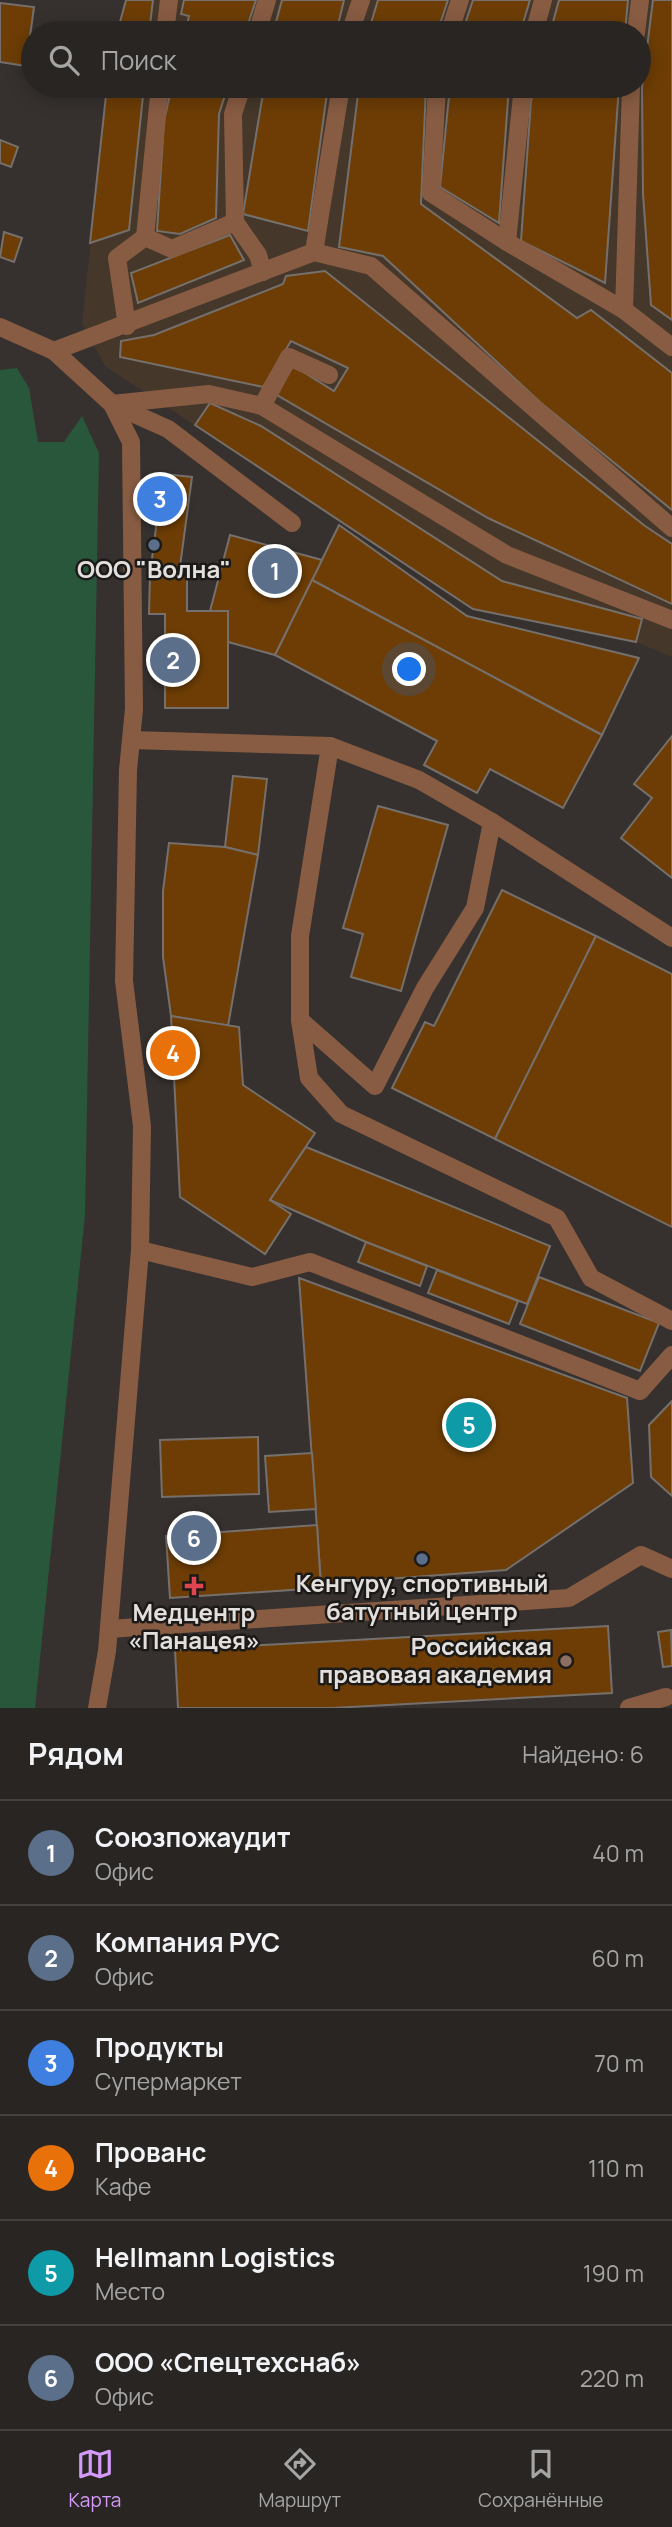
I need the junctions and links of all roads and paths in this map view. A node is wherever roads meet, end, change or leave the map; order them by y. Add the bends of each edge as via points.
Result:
1 (169, 0) edge
2 (267, 0) edge
3 (361, 0) edge
4 (460, 0) edge
5 (543, 0) edge
6 (640, 0) edge
7 (166, 21) edge
8 (261, 21) edge
9 (354, 21) edge
10 (453, 21) edge
11 (537, 21) edge
12 (637, 21) edge
13 (159, 98) edge
14 (238, 98) edge
15 (339, 98) edge
16 (436, 98) edge
17 (522, 98) edge
18 (631, 98) edge
19 (235, 222) junction
20 (145, 237) junction
21 (507, 242) junction
22 (314, 252) junction
23 (263, 272) junction
24 (624, 310) junction
25 (127, 326) junction
26 (0, 327) edge
27 (672, 347) edge
28 (54, 351) junction
29 (329, 375) dead end
30 (112, 404) junction
31 (262, 406) junction
32 (292, 523) dead end
33 (672, 528) edge
34 (672, 620) edge
35 (132, 740) junction
36 (330, 746) junction
37 (492, 822) junction
38 (672, 938) edge
39 (300, 1020) junction
40 (140, 1250) junction
41 (672, 1321) edge
42 (672, 1355) edge
43 (672, 1569) edge
44 (109, 1629) junction
45 (666, 1698) dead end
46 (97, 1708) edge
47 (629, 1708) edge

1 - 7 lane
2 - 8 lane
3 - 9 lane
4 - 10 lane
5 - 11 lane
6 - 12 lane
13 - 20 lane
14 - 19 lane via 233,114
15 - 22 lane
16 - 21 lane via 431,193
17 - 21 lane
18 - 24 lane
19 - 20 lane via 172,249
19 - 23 lane via 258,255
20 - 25 lane via 117,258
21 - 24 lane
22 - 23 lane
22 - 33 lane via 371,266
23 - 25 lane
24 - 27 lane
25 - 28 lane
26 - 28 lane
28 - 30 lane
29 - 31 lane via 289,358
30 - 31 lane via 209,394
30 - 32 lane via 168,429
30 - 35 lane via 131,442
31 - 34 lane via 507,555
35 - 36 lane
35 - 40 lane via 124,981 142,1126
36 - 37 lane via 419,780
36 - 39 lane via 300,936
37 - 38 lane
37 - 39 lane via 475,908 425,988 376,1086
39 - 41 lane via 309,1078 341,1114 557,1218 591,1278
40 - 42 lane via 252,1277 310,1262 640,1391
40 - 44 lane
43 - 44 lane via 640,1555 569,1598
44 - 46 lane
45 - 47 lane

